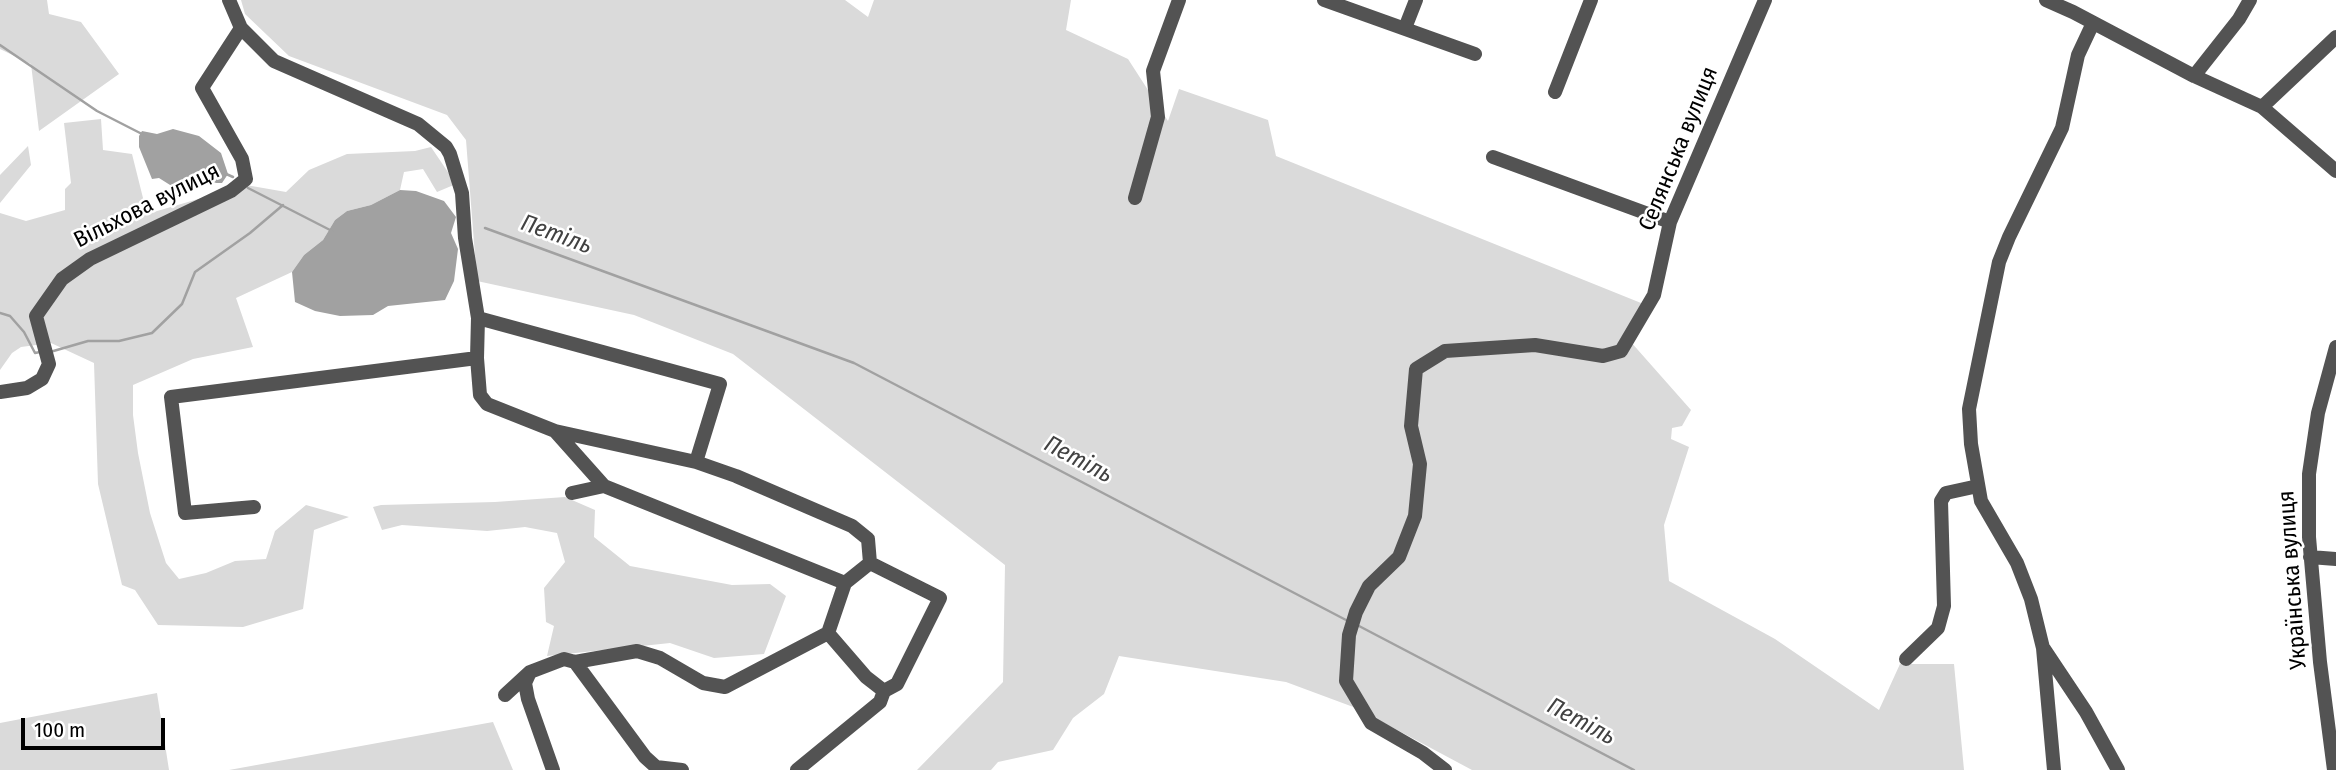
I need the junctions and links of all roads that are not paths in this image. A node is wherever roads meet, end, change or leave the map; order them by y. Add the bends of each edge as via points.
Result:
1 (229, 0) edge
2 (1179, 0) edge
3 (1324, 0) edge
4 (1416, 0) edge
5 (1591, 0) edge
6 (1765, 0) edge
7 (2046, 0) edge
8 (2250, 0) edge
9 (2093, 23) junction
10 (241, 28) junction
11 (1405, 28) junction
12 (2336, 37) edge
13 (1475, 54) dead end
14 (2194, 76) junction
15 (1555, 92) dead end
16 (2262, 107) junction
17 (1493, 157) dead end
18 (2336, 171) edge
19 (1135, 198) dead end
20 (1670, 222) junction
21 (478, 318) junction
22 (2336, 347) edge
23 (477, 358) junction
24 (0, 392) edge
25 (555, 431) junction
26 (696, 462) junction
27 (604, 486) junction
28 (1978, 486) junction
29 (572, 493) dead end
30 (254, 507) dead end
31 (2309, 557) junction
32 (2336, 559) edge
33 (870, 563) junction
34 (845, 583) junction
35 (828, 634) junction
36 (2043, 648) junction
37 (1906, 659) dead end
38 (575, 662) junction
39 (530, 672) junction
40 (884, 691) junction
41 (505, 695) dead end
42 (553, 770) edge
43 (682, 770) edge
44 (797, 770) edge
45 (1445, 770) edge
46 (2054, 770) edge
47 (2118, 770) edge
48 (2334, 770) edge

1 - 10 street
2 - 19 street via 1153,71 1158,117
3 - 11 street
4 - 11 street
5 - 15 street
6 - 20 street, Селянська вулиця
7 - 9 street
8 - 14 street
9 - 14 street
9 - 28 street via 2078,55 2062,128 1999,262 1969,409
10 - 21 street via 274,61 418,124 446,147 462,193
10 - 24 street, Вільхова вулиця via 202,88 242,159 246,178 232,191 90,259 62,279 36,316 49,364 42,379 27,388
11 - 13 street
12 - 16 street
14 - 16 street
16 - 18 street
17 - 20 street
20 - 45 street, Селянська вулиця via 1654,296 1621,351 1603,356 1535,345 1445,351 1416,369 1411,426 1420,464 1415,516 1399,557 1369,586 1356,612 1349,635 1346,681 1371,723
21 - 23 street
21 - 26 street via 720,384
22 - 31 street, Українська вулиця via 2318,413 2309,474
23 - 25 street via 480,395 487,404
23 - 30 street via 170,397 185,513
25 - 26 street
25 - 27 street
26 - 33 street via 852,526 868,539
27 - 29 street
27 - 34 street
28 - 36 street via 1981,501 2017,563
28 - 37 street via 1946,493 1941,501 1944,606 1938,628
31 - 32 street
31 - 48 street, Українська вулиця
33 - 34 street
33 - 40 street via 940,598 897,684
34 - 35 street
35 - 38 street via 725,687 703,683 660,658 637,651
35 - 40 street
36 - 46 street
36 - 47 street via 2087,712
38 - 39 street via 564,659
38 - 43 street via 645,757 656,767
39 - 41 street
39 - 42 street via 525,683 528,699
40 - 44 street via 880,702

